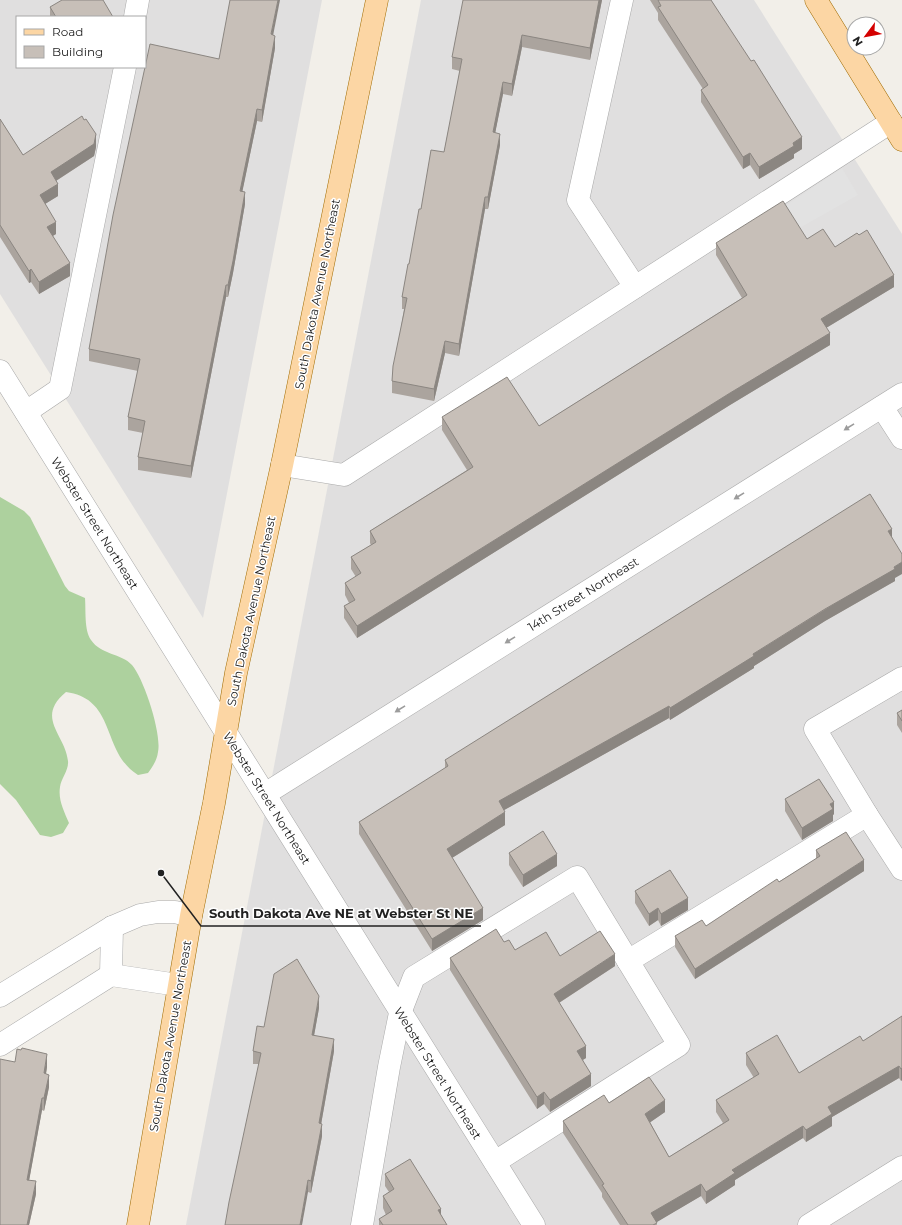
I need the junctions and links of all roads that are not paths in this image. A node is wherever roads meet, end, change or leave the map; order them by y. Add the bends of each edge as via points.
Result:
1 (138, 0) edge
2 (377, 0) edge
3 (622, 0) edge
4 (816, 0) edge
5 (135, 16) edge
6 (125, 68) edge
7 (897, 131) edge
8 (635, 287) junction
9 (0, 371) edge
10 (902, 394) edge
11 (882, 407) junction
12 (26, 412) junction
13 (902, 438) edge
14 (282, 465) junction
15 (902, 678) edge
16 (227, 734) junction
17 (265, 794) junction
18 (867, 815) junction
19 (902, 869) edge
20 (191, 916) junction
21 (112, 927) junction
22 (628, 961) junction
23 (111, 975) junction
24 (178, 985) junction
25 (0, 996) edge
26 (400, 1013) junction
27 (0, 1045) edge
28 (495, 1162) junction
29 (902, 1167) edge
30 (138, 1225) edge
31 (362, 1225) edge
32 (534, 1225) edge
33 (809, 1225) edge

1 - 5 street
2 - 14 main road, South Dakota Avenue Northeast
3 - 8 street via 578,200
4 - 7 main road
6 - 12 street via 60,389
7 - 8 street
8 - 14 street via 344,475
9 - 12 street, Webster Street Northeast
10 - 11 street, 14th Street Northeast
11 - 13 street
11 -> 17 street, 14th Street Northeast
12 - 16 street, Webster Street Northeast
14 - 16 main road, South Dakota Avenue Northeast via 236,673
15 - 18 street via 816,729
16 - 17 street, Webster Street Northeast
16 - 20 main road, South Dakota Avenue Northeast
17 - 26 street, Webster Street Northeast
18 - 19 street
18 - 22 street
20 - 21 street via 175,912 158,912 140,915
20 - 24 main road, South Dakota Avenue Northeast
21 - 23 street
21 - 25 street
22 - 26 street via 577,877 414,977
22 - 28 street via 679,1045
23 - 24 street
23 - 27 street
24 - 30 main road, South Dakota Avenue Northeast
26 - 28 street, Webster Street Northeast
26 - 31 street
28 - 32 street, Webster Street Northeast
29 - 33 street

